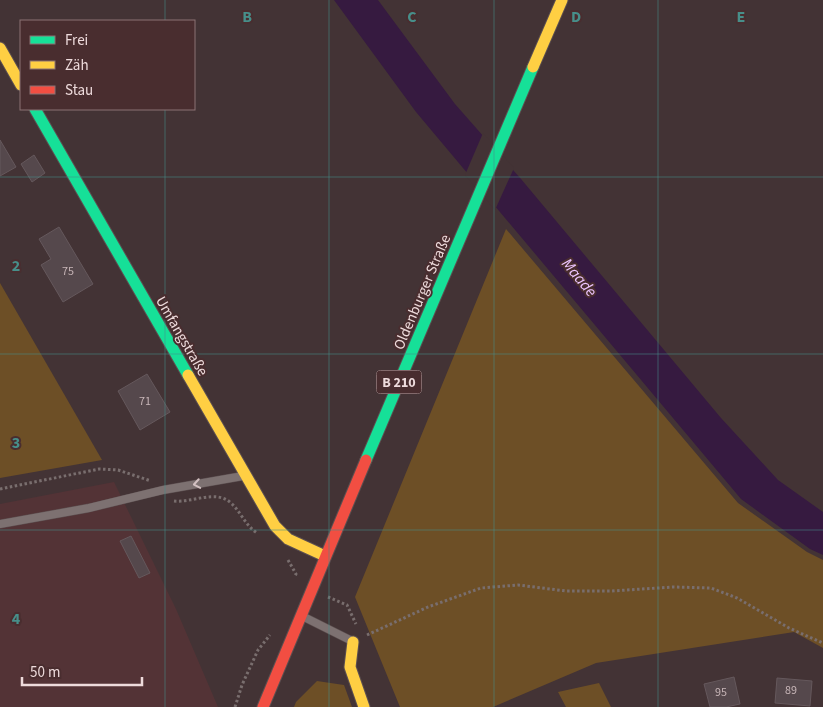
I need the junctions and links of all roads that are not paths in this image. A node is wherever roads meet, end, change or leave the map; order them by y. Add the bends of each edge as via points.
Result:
1 (562, 0) edge
2 (0, 48) edge
3 (20, 83) edge
4 (36, 110) edge
5 (245, 475) junction
6 (0, 524) edge
7 (325, 556) junction
8 (300, 616) junction
9 (358, 640) joint
10 (263, 707) edge
11 (364, 707) edge

1 - 7 main road, Oldenburger Straße / B 210
2 - 3 main road
4 - 5 main road, Umfangstraße
5 -> 6 lane
5 - 7 main road, Umfangstraße via 275,526 288,540
7 - 8 main road, Oldenburger Straße / B 210
8 - 9 lane
8 - 10 main road, Oldenburger Straße / B 210
9 - 11 main road via 350,667

